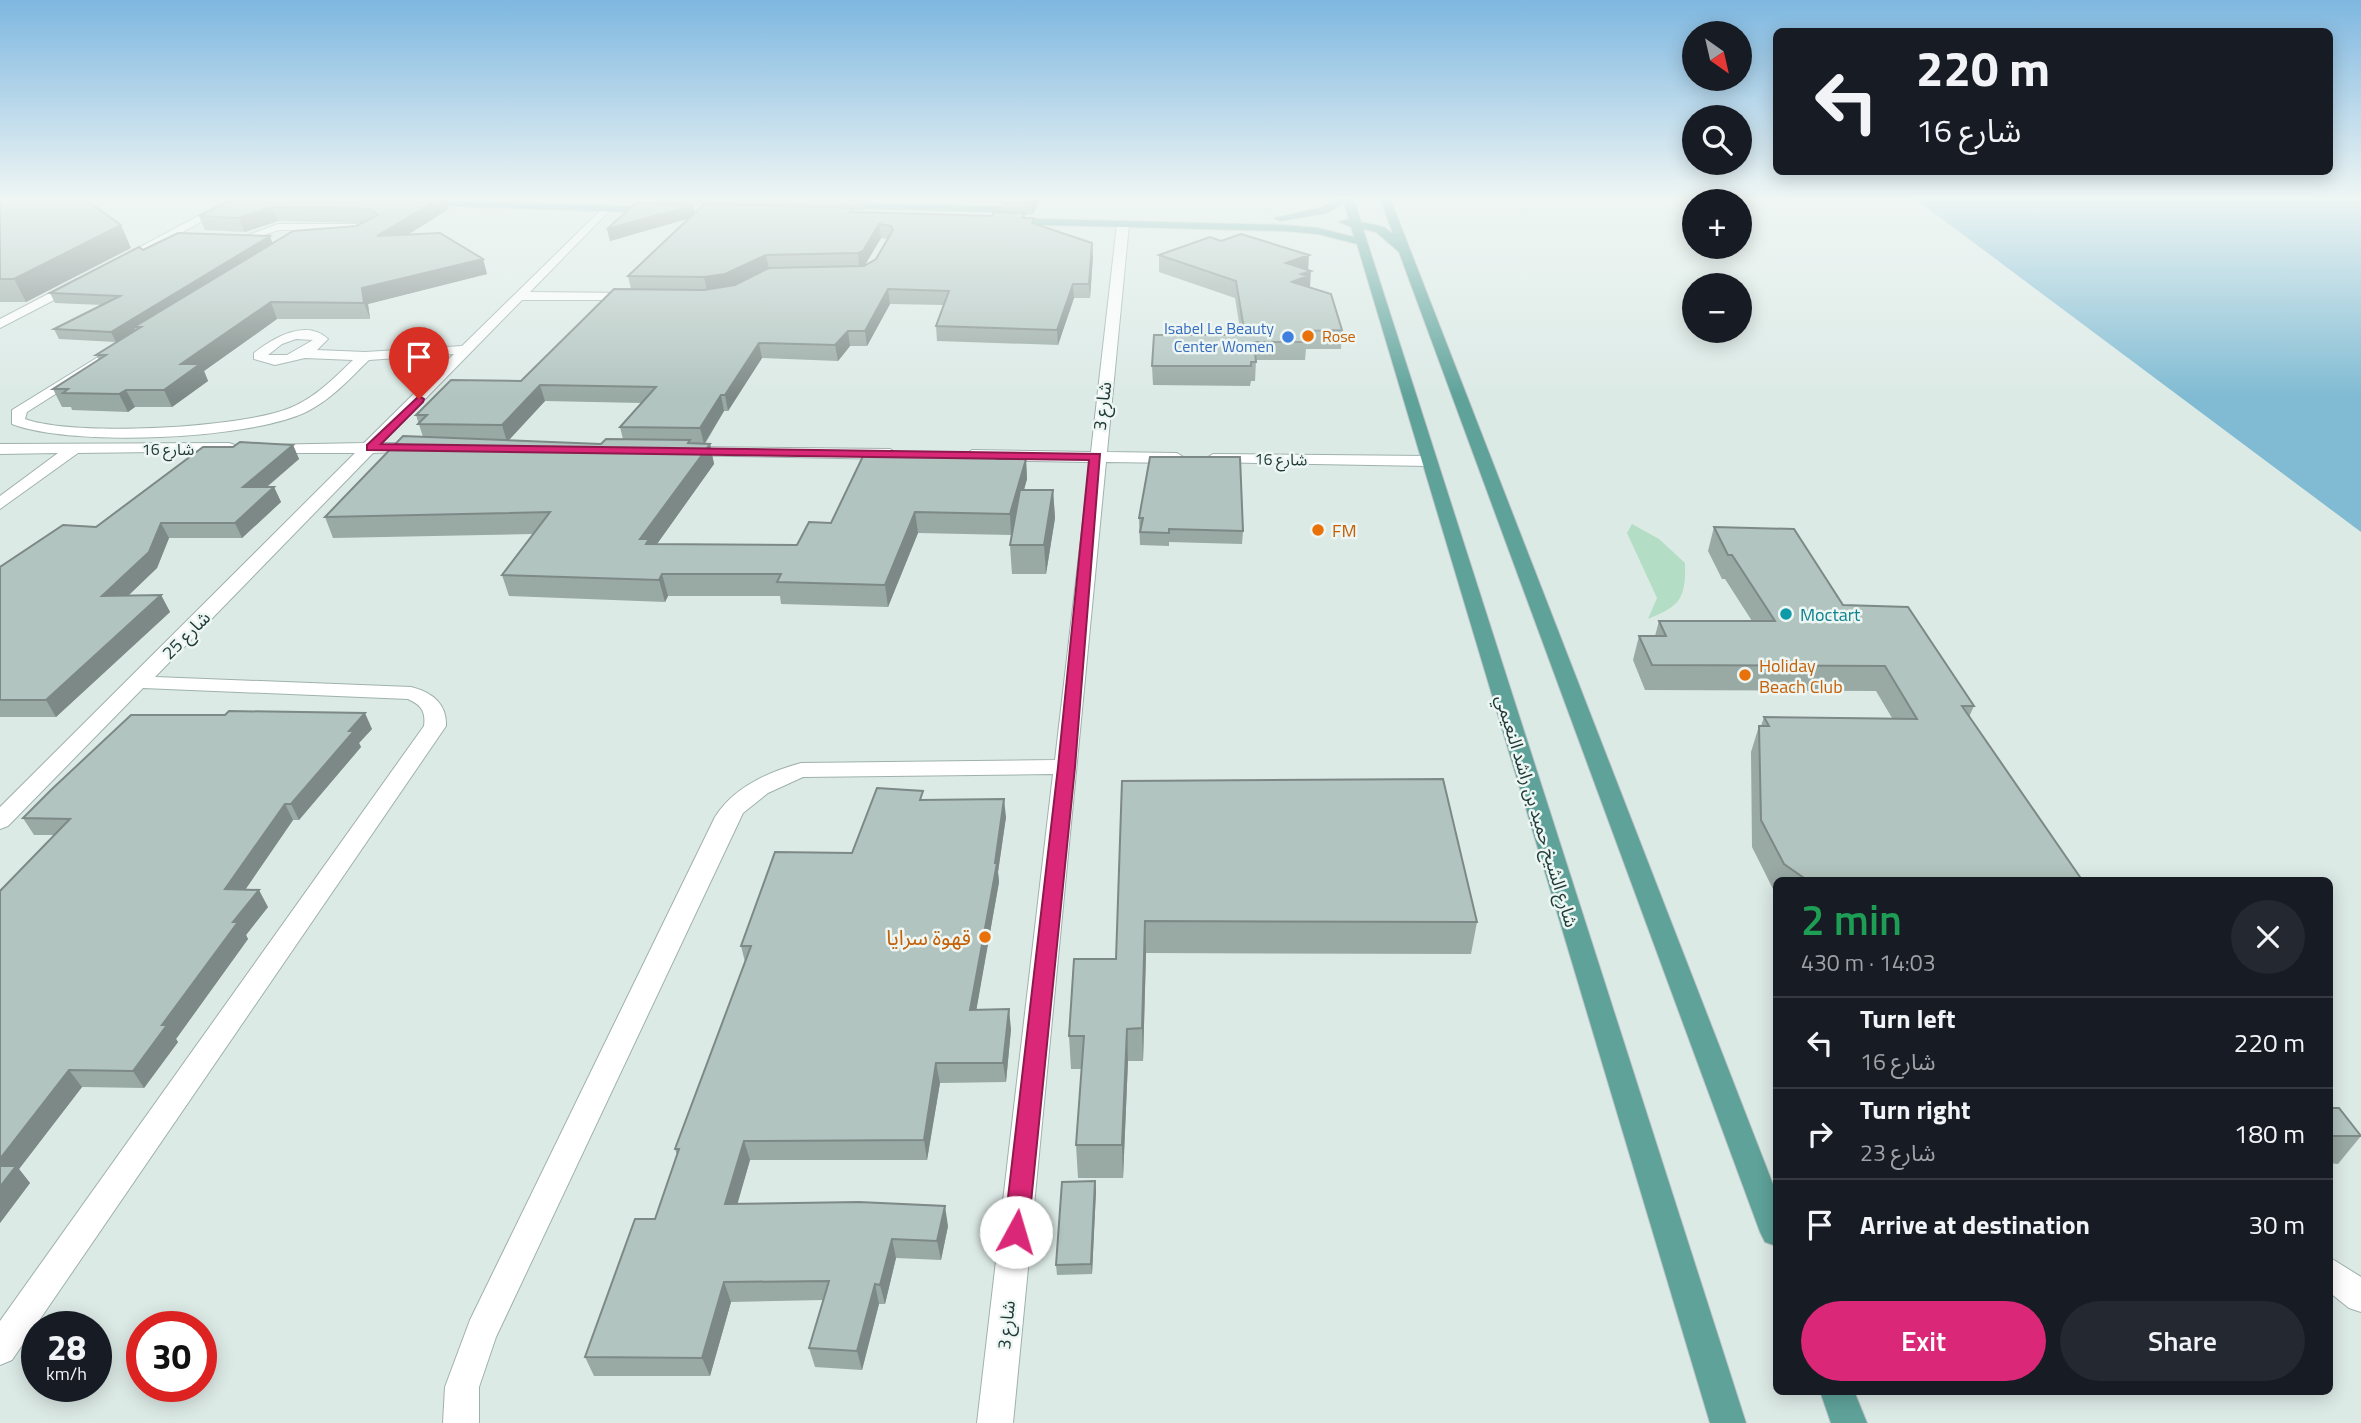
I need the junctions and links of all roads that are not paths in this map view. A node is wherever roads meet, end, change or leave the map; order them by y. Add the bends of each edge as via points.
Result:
1 (113, 264) edge
2 (548, 264) edge
3 (1118, 264) edge
4 (1369, 264) edge
5 (1409, 264) edge
6 (110, 266) edge
7 (87, 278) edge
8 (520, 296) junction
9 (653, 298) edge
10 (0, 314) edge
11 (16, 316) junction
12 (0, 324) edge
13 (319, 343) junction
14 (424, 350) junction
15 (466, 350) junction
16 (110, 354) edge
17 (303, 354) junction
18 (365, 356) junction
19 (371, 448) junction
20 (0, 449) edge
21 (74, 449) junction
22 (441, 449) edge
23 (664, 452) edge
24 (901, 454) edge
25 (957, 455) edge
26 (1096, 457) junction
27 (1428, 461) junction
28 (0, 504) edge
29 (139, 682) junction
30 (1067, 767) junction
31 (0, 821) edge
32 (1773, 1224) edge
33 (2333, 1275) edge
34 (2361, 1297) edge
35 (0, 1349) edge
36 (1838, 1395) edge
37 (461, 1423) edge
38 (995, 1423) edge
39 (1728, 1423) edge
40 (1849, 1423) edge

1 - 6 street
2 - 8 street, شارع 25
3 - 26 street, شارع 3
4 - 27 main road, شارع الشيخ حميد بن راشد النعيمي
5 - 32 main road
7 - 11 street
8 - 9 street
8 - 15 street, شارع 25
10 - 11 street
11 - 12 street
13 - 14 street
13 - 17 street
13 - 17 street via 320,336 295,335 277,341 259,356 275,361
14 - 15 street
14 - 18 street
15 - 19 street, شارع 25
16 - 18 street via 20,410 17,421 44,429 237,427 285,415 316,401
17 - 18 street
19 - 21 street, شارع 16
19 - 22 street, شارع 16
19 - 29 street, شارع 25
20 - 21 street, شارع 16
21 - 28 street
23 - 24 street
25 - 26 street, شارع 16
26 - 27 street, شارع 16
26 - 30 street, شارع 3
27 - 39 main road, شارع الشيخ حميد بن راشد النعيمي
29 - 31 street, شارع 25
29 - 35 street via 411,693 432,705 435,726
30 - 37 street via 801,770 770,780 744,796 727,817 482,1331 465,1371
30 - 38 street, شارع 3
33 - 34 street
36 - 40 main road

